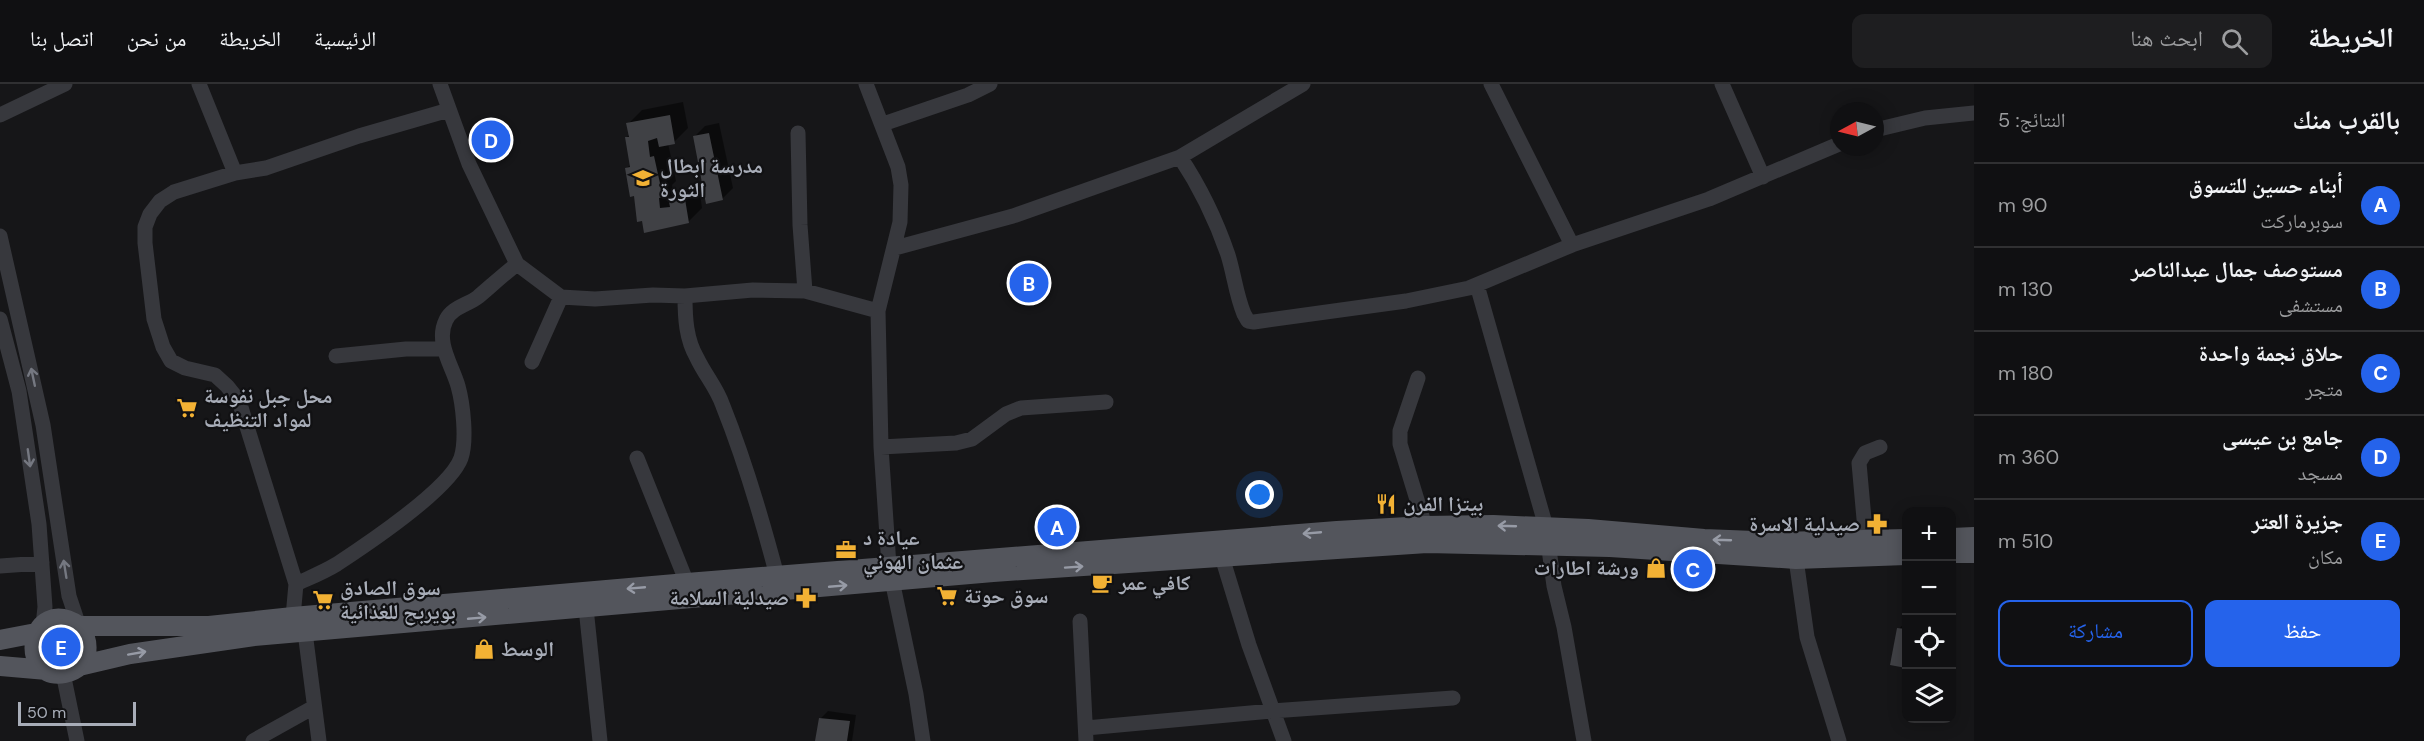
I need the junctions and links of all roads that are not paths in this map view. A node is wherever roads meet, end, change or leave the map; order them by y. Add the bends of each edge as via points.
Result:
1 (65, 84) edge
2 (199, 84) edge
3 (440, 84) edge
4 (866, 84) edge
5 (990, 84) edge
6 (1303, 84) edge
7 (1491, 84) edge
8 (1722, 84) edge
9 (449, 111) junction
10 (1974, 112) edge
11 (0, 115) edge
12 (883, 124) junction
13 (1884, 128) edge
14 (798, 134) dead end
15 (1830, 148) edge
16 (1180, 157) junction
17 (235, 173) junction
18 (1763, 177) junction
19 (0, 236) edge
20 (1572, 245) junction
21 (895, 248) junction
22 (516, 264) junction
23 (1477, 285) junction
24 (805, 291) junction
25 (685, 296) junction
26 (561, 297) junction
27 (878, 311) junction
28 (0, 319) edge
29 (444, 349) junction
30 (336, 356) dead end
31 (532, 362) dead end
32 (1418, 378) dead end
33 (1106, 402) dead end
34 (881, 447) junction
35 (1880, 447) dead end
36 (637, 458) dead end
37 (1425, 526) junction
38 (1546, 536) junction
39 (1956, 537) edge
40 (1974, 537) edge
41 (1902, 539) edge
42 (1866, 541) junction
43 (1956, 553) edge
44 (1974, 553) edge
45 (1902, 555) edge
46 (1222, 557) junction
47 (1796, 559) junction
48 (42, 562) junction
49 (0, 566) edge
50 (890, 574) junction
51 (777, 576) junction
52 (687, 583) junction
53 (296, 584) junction
54 (586, 608) junction
55 (1080, 621) dead end
56 (299, 625) junction
57 (79, 626) junction
58 (40, 629) junction
59 (0, 640) edge
60 (0, 666) edge
61 (63, 670) junction
62 (1453, 698) dead end
63 (314, 707) junction
64 (1272, 711) junction
65 (1086, 734) edge
66 (77, 741) edge
67 (253, 741) edge
68 (319, 741) edge
69 (600, 741) edge
70 (923, 741) edge
71 (1284, 741) edge
72 (1584, 741) edge
73 (1839, 741) edge

1 - 11 street
2 - 17 street
3 - 9 street
4 - 12 street
5 - 12 street
6 - 16 street
7 - 20 street
8 - 18 street
9 - 17 street via 266,168
9 - 22 street
10 - 13 street
12 - 21 street via 901,185
14 - 24 street
15 - 18 street
16 - 21 street via 1013,216
16 - 23 street via 1215,222 1248,321 1406,301
17 - 53 street via 174,192 150,214 145,243 154,319 171,361 215,375 238,401
18 - 20 street
57 -> 19 street via 69,596 43,425
20 - 23 street
21 - 27 street
22 - 26 street
22 - 29 street via 477,298 450,313 442,334
23 - 38 street
24 - 25 street via 753,290
24 - 27 street
25 - 26 street
25 - 51 street via 690,342 730,423
26 - 31 street
27 - 34 street
28 -> 48 street via 20,391
29 - 30 street
29 - 53 street via 463,411 462,456 457,468 424,501 336,564
32 - 37 street via 1400,431
33 - 34 street via 1021,408 972,439 956,443
34 - 50 street
35 - 42 street via 1865,453 1859,463
36 - 52 street
38 -> 37 main road
37 -> 50 main road via 1325,531
42 -> 38 main road
38 - 46 main road
38 - 47 main road
38 - 72 street
39 - 40 main road
41 - 42 main road
43 - 44 main road
45 - 47 main road
50 -> 46 main road via 993,572
46 - 64 street
47 - 73 street via 1807,638
48 - 49 street
48 - 58 street via 45,607
50 - 51 main road
54 -> 50 main road
50 - 70 street
51 - 52 main road
52 -> 56 main road
53 - 56 street
56 -> 54 main road
54 - 69 street
55 - 65 street
56 - 57 main road
61 -> 56 main road via 130,654
56 - 63 street
57 - 58 main road via 61,619
57 - 61 main road via 88,646 86,656
58 - 59 main road
58 - 61 main road via 33,643 39,663
60 - 61 main road
61 - 66 street
62 - 64 street
63 - 67 street
63 - 68 street
64 - 65 street
64 - 71 street

